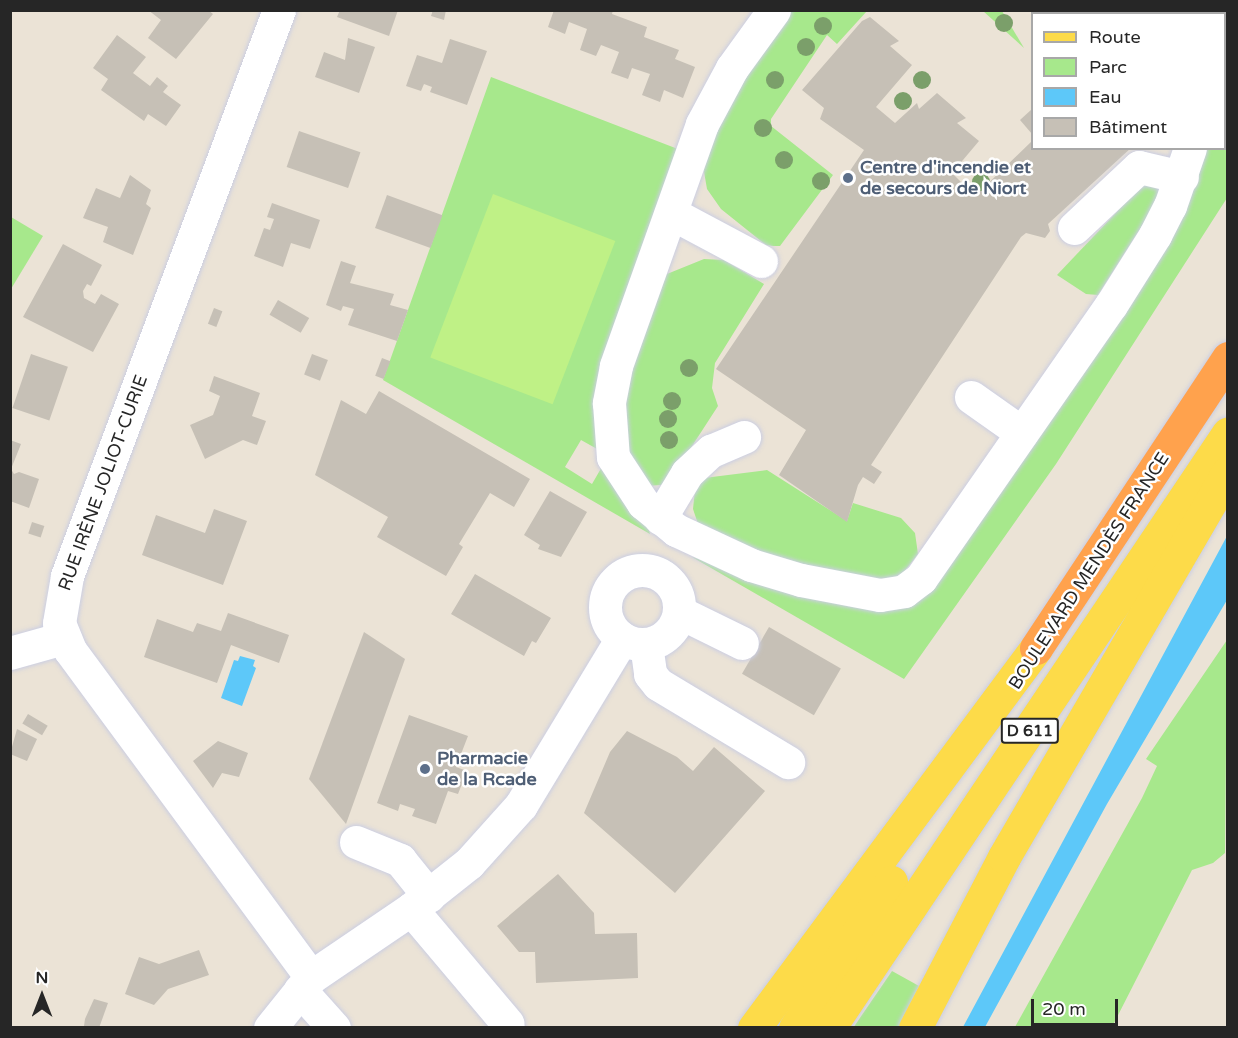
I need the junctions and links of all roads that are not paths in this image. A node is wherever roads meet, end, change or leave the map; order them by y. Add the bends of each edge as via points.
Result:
1 (279, 10) edge
2 (774, 10) edge
3 (1186, 163) edge
4 (671, 213) junction
5 (1074, 228) dead end
6 (762, 261) dead end
7 (1227, 358) edge
8 (971, 397) dead end
9 (1022, 433) junction
10 (1227, 433) edge
11 (744, 437) dead end
12 (1227, 472) edge
13 (668, 524) junction
14 (657, 573) junction
15 (679, 612) junction
16 (63, 638) junction
17 (634, 641) junction
18 (742, 643) dead end
19 (1036, 648) junction
20 (10, 653) edge
21 (788, 762) dead end
22 (356, 842) dead end
23 (420, 903) junction
24 (305, 983) junction
25 (508, 1024) dead end
26 (270, 1028) edge
27 (334, 1028) edge
28 (754, 1028) edge
29 (795, 1028) edge
30 (828, 1028) edge
31 (915, 1028) edge

1 - 16 street, RUE IRÈNE JOLIOT-CURIE via 67,576 59,605
2 - 4 street via 716,95
3 - 5 street via 1139,167
3 - 9 street via 1155,235
4 - 6 street
4 - 13 street via 616,366 609,403 613,456 632,488
7 - 19 highway, BOULEVARD MENDÈS FRANCE / D 611
8 - 9 street
9 - 13 street via 921,578 904,591 880,595 801,580 751,565
10 - 30 main road, D 611
11 - 13 street via 711,451 687,472
12 - 31 main road via 1004,857
13 - 14 street
14 - 15 street via 675,589
14 - 17 street via 633,571 612,584 607,595 607,619
15 - 17 street via 668,634
15 - 18 street
16 - 20 street
16 - 24 street, RUE IRÈNE JOLIOT-CURIE
17 - 21 street via 658,684
17 - 23 street via 521,805 469,863
19 - 28 main road
19 - 29 main road, BOULEVARD MENDÈS FRANCE / D 611 via 965,770
22 - 23 street via 400,860
23 - 24 street
23 - 25 street
24 - 26 street
24 - 27 street, RUE IRÈNE JOLIOT-CURIE

